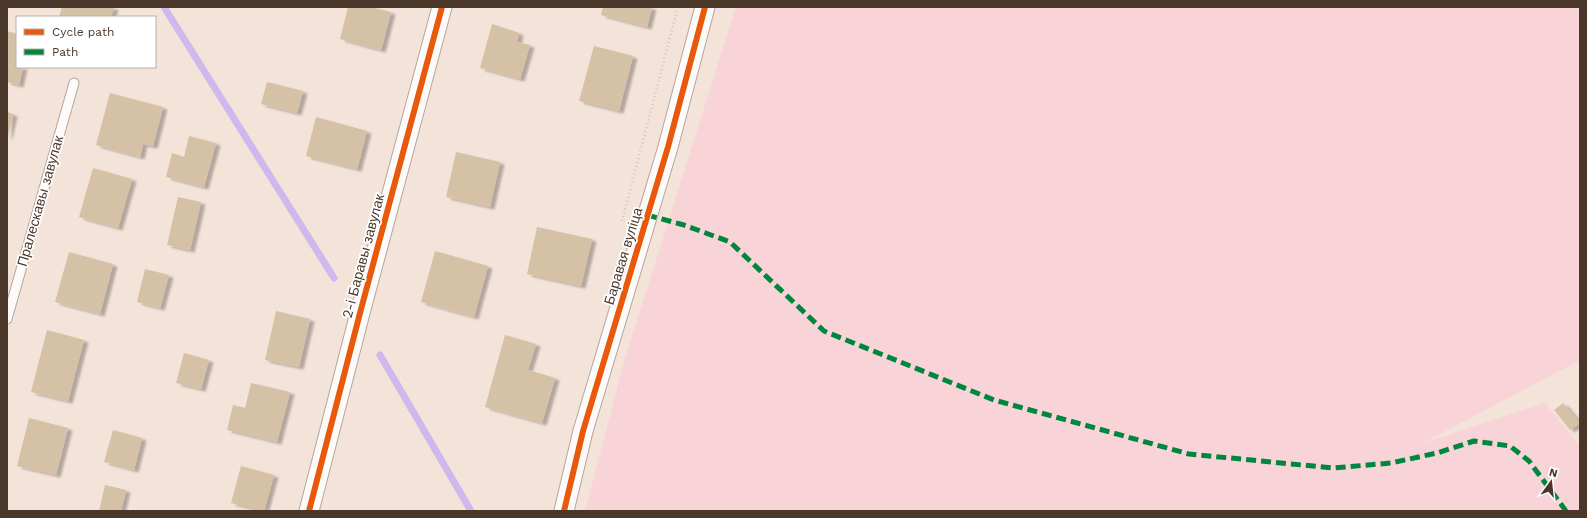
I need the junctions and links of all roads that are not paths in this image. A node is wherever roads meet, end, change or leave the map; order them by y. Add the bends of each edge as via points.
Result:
1 (442, 7) edge
2 (706, 7) edge
3 (74, 83) dead end
4 (7, 319) edge
5 (309, 511) edge
6 (564, 511) edge

1 - 5 street, 2-і Баравы завулак
2 - 6 street, Баравая вуліца via 668,147 583,432
3 - 4 lane, Пралескавы завулак

